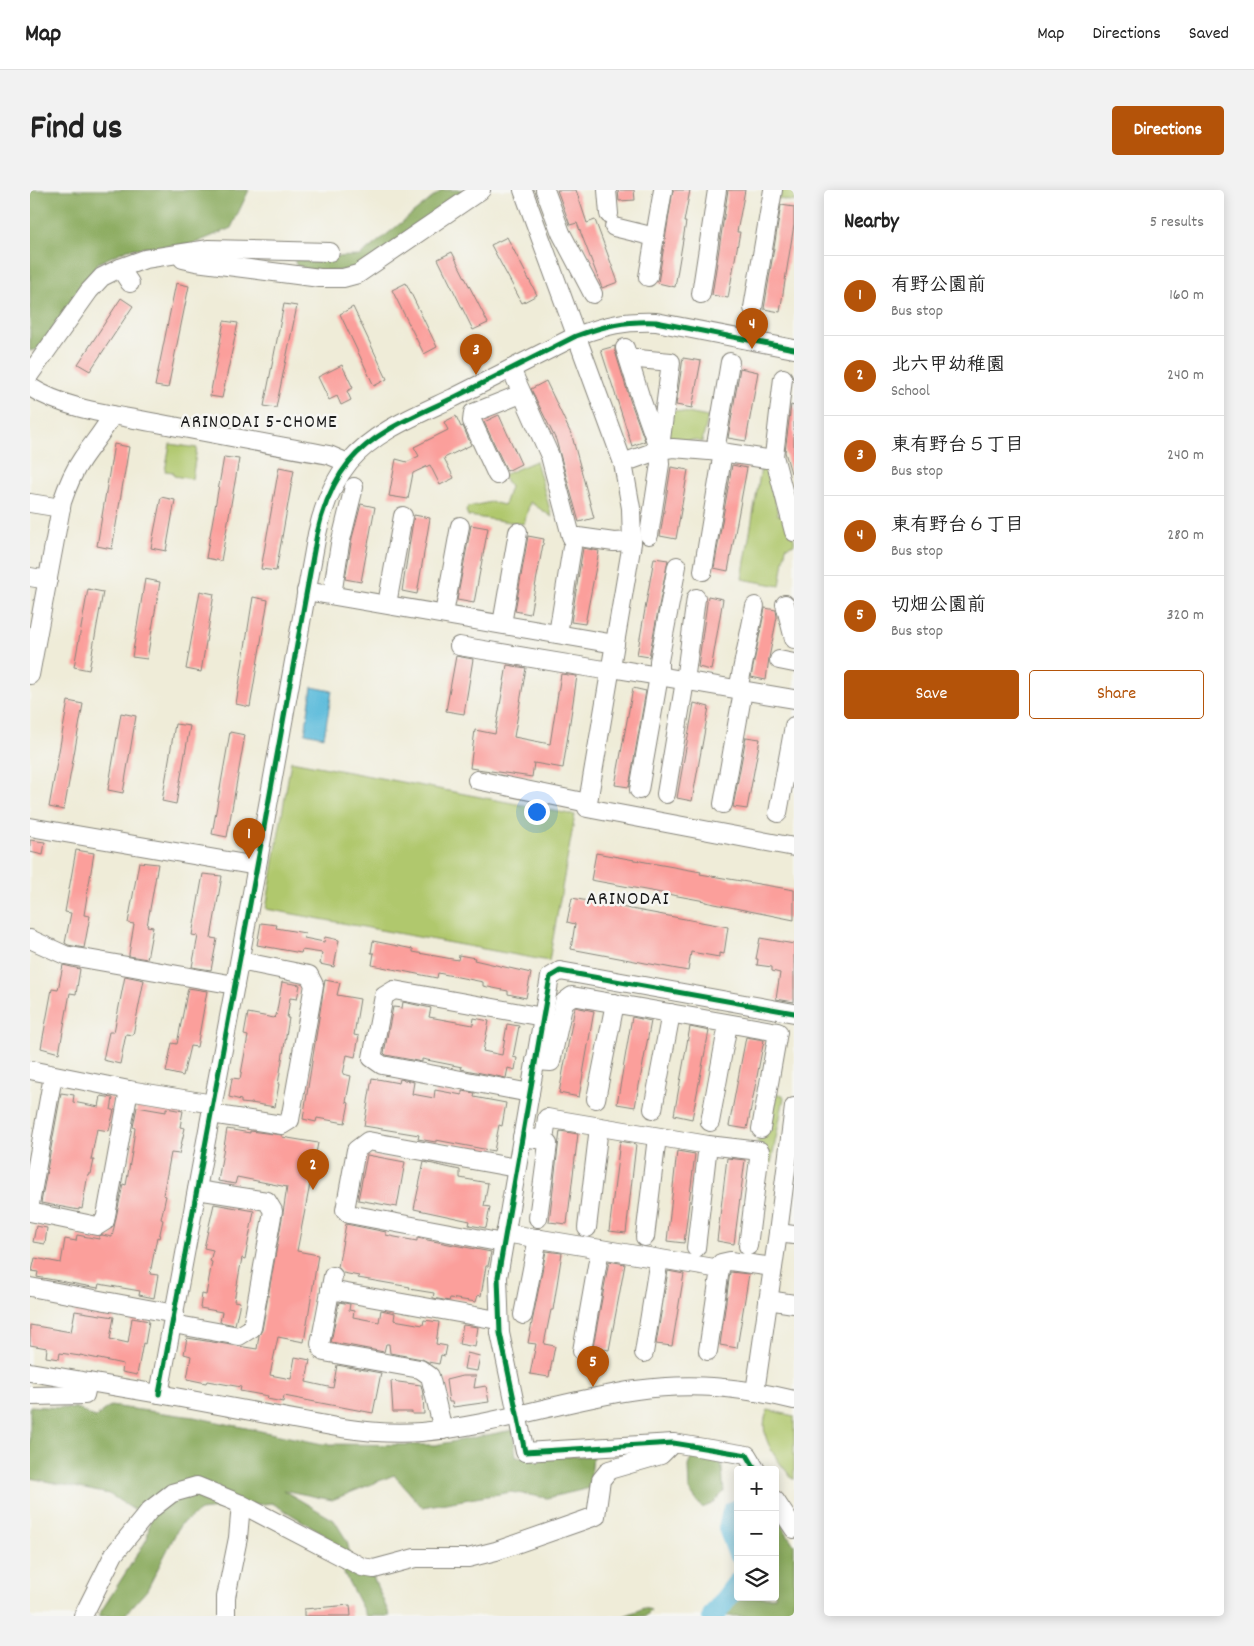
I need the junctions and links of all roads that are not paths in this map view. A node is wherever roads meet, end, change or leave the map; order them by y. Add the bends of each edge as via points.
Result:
1 (481, 190) edge
2 (523, 190) edge
3 (545, 190) edge
4 (606, 190) edge
5 (663, 190) edge
6 (717, 190) edge
7 (773, 190) edge
8 (655, 237) junction
9 (330, 252) dead end
10 (182, 253) junction
11 (120, 268) junction
12 (648, 277) dead end
13 (130, 283) dead end
14 (593, 294) dead end
15 (701, 294) dead end
16 (753, 308) dead end
17 (576, 336) junction
18 (794, 348) edge
19 (730, 362) dead end
20 (510, 369) junction
21 (30, 374) edge
22 (784, 378) dead end
23 (30, 387) edge
24 (521, 394) junction
25 (112, 415) junction
26 (659, 450) junction
27 (719, 452) junction
28 (774, 456) junction
29 (348, 463) junction
30 (623, 463) junction
31 (497, 475) dead end
32 (354, 487) dead end
33 (30, 503) edge
34 (61, 508) junction
35 (403, 516) dead end
36 (460, 526) dead end
37 (518, 532) dead end
38 (794, 532) edge
39 (649, 535) dead end
40 (632, 541) junction
41 (572, 547) dead end
42 (677, 566) dead end
43 (702, 571) dead end
44 (30, 577) edge
45 (48, 580) junction
46 (306, 591) junction
47 (332, 595) junction
48 (696, 598) dead end
49 (387, 604) junction
50 (785, 604) dead end
51 (755, 606) dead end
52 (444, 614) junction
53 (502, 624) junction
54 (558, 634) junction
55 (794, 639) edge
56 (615, 644) junction
57 (459, 646) dead end
58 (32, 653) edge
59 (611, 670) junction
60 (30, 675) edge
61 (659, 676) junction
62 (686, 681) junction
63 (741, 690) junction
64 (794, 700) edge
65 (794, 726) edge
66 (477, 780) dead end
67 (639, 790) dead end
68 (666, 794) dead end
69 (588, 804) junction
70 (723, 804) dead end
71 (778, 813) dead end
72 (30, 827) edge
73 (794, 847) edge
74 (258, 866) junction
75 (30, 939) edge
76 (240, 961) junction
77 (235, 985) junction
78 (615, 1003) junction
79 (671, 1013) junction
80 (794, 1014) edge
81 (543, 1016) junction
82 (728, 1024) junction
83 (535, 1061) junction
84 (30, 1070) edge
85 (52, 1076) junction
86 (129, 1090) junction
87 (530, 1093) junction
88 (596, 1098) dead end
89 (794, 1107) edge
90 (212, 1109) junction
91 (653, 1109) dead end
92 (710, 1122) dead end
93 (599, 1127) junction
94 (761, 1129) dead end
95 (522, 1137) junction
96 (657, 1137) junction
97 (544, 1140) junction
98 (708, 1145) junction
99 (516, 1168) junction
100 (198, 1190) junction
101 (30, 1204) edge
102 (30, 1212) edge
103 (538, 1218) dead end
104 (587, 1228) dead end
105 (786, 1234) edge
106 (645, 1237) dead end
107 (504, 1238) junction
108 (538, 1238) junction
109 (748, 1246) dead end
110 (696, 1248) dead end
111 (600, 1249) junction
112 (659, 1259) junction
113 (773, 1267) junction
114 (717, 1269) junction
115 (30, 1287) edge
116 (768, 1300) junction
117 (794, 1304) edge
118 (523, 1315) dead end
119 (499, 1318) junction
120 (174, 1319) junction
121 (582, 1351) dead end
122 (708, 1351) dead end
123 (644, 1352) dead end
124 (30, 1372) edge
125 (88, 1382) junction
126 (755, 1392) junction
127 (159, 1394) junction
128 (30, 1396) edge
129 (794, 1400) edge
130 (518, 1415) junction
131 (444, 1430) junction
132 (673, 1443) junction
133 (754, 1466) edge
134 (241, 1504) junction
135 (779, 1507) edge
136 (794, 1530) edge
137 (83, 1616) edge
138 (226, 1616) edge

1 - 10 street via 358,274 343,278 196,262 183,259
2 - 17 street
3 - 14 street via 561,233
4 - 8 street via 612,220
5 - 8 street
6 - 15 street
7 - 16 street
8 - 12 street
9 - 10 street via 208,249
10 - 11 street via 145,259
11 - 13 street
11 - 21 street via 102,277 89,291
17 - 18 street via 606,326 656,322
17 - 20 street
17 - 30 street
19 - 27 street
20 - 24 street
20 - 29 street via 397,425
22 - 28 street
23 - 25 street via 62,403
24 - 31 street via 473,413 472,421
24 - 40 street via 550,456 571,536
25 - 29 street via 329,455
25 - 34 street via 81,460 69,482
26 - 26 street via 671,362 627,354
26 - 27 street
26 - 30 street
26 - 39 street via 660,464
27 - 28 street via 767,459
27 - 43 street
28 - 38 street
29 - 46 street via 329,492 322,512
30 - 40 street via 631,508
32 - 47 street
33 - 34 street
34 - 45 street
35 - 49 street
36 - 52 street
37 - 53 street
40 - 56 street
41 - 54 street
42 - 61 street
44 - 45 street
45 - 58 street
46 - 47 street
46 - 74 street
47 - 49 street
48 - 62 street
49 - 52 street
50 - 55 street
51 - 63 street
52 - 53 street
53 - 54 street
54 - 56 street
56 - 59 street
57 - 59 street
58 - 60 street
59 - 61 street
59 - 69 street
61 - 62 street
61 - 67 street
62 - 63 street
62 - 68 street
63 - 64 street
63 - 70 street
65 - 71 street
66 - 69 street
69 - 73 street via 587,808
72 - 74 street
74 - 76 street
75 - 77 street via 65,955
76 - 77 street
76 - 90 street via 309,975 314,985 290,1120 282,1125
77 - 90 street
78 - 79 street
78 - 83 street via 572,996 564,1002 551,1062
78 - 88 street
79 - 82 street
79 - 91 street
80 - 81 street via 560,971 550,977
81 - 83 street
81 - 87 street via 394,990 384,996 372,1058 382,1065
82 - 92 street
82 - 94 street via 778,1032
83 - 87 street
84 - 85 street
85 - 86 street
85 - 101 street
86 - 90 street
86 - 102 street via 105,1221 97,1226
87 - 95 street
89 - 105 street
90 - 100 street
93 - 96 street
93 - 97 street via 546,1118
93 - 104 street
95 - 97 street
95 - 99 street
96 - 98 street
96 - 106 street
97 - 103 street via 548,1144
98 - 109 street via 760,1151
98 - 110 street
99 - 107 street
99 - 107 street via 368,1141 356,1150 345,1210 349,1214
100 - 120 street
100 - 120 street via 267,1200 273,1212 252,1328 240,1336
105 - 113 street
107 - 108 street
107 - 119 street via 498,1277
108 - 111 street
108 - 118 street
111 - 112 street
111 - 121 street
112 - 114 street
112 - 123 street
113 - 114 street via 730,1261 721,1263
113 - 116 street
114 - 122 street via 720,1270
115 - 120 street
116 - 117 street
116 - 126 street
119 - 130 street
119 - 131 street via 331,1283 320,1344 324,1352 420,1369 430,1376
120 - 127 street
124 - 125 street
125 - 127 street
125 - 128 street via 84,1395
126 - 129 street
126 - 130 street via 712,1386 644,1389
127 - 131 street via 366,1432
130 - 131 street
130 - 132 street via 525,1452
132 - 133 street via 747,1455
132 - 134 street via 661,1455 609,1470 601,1480 596,1516 468,1558 415,1558 374,1569 362,1567
134 - 137 street via 197,1486 172,1493 150,1510 114,1554
134 - 138 street
135 - 136 street

